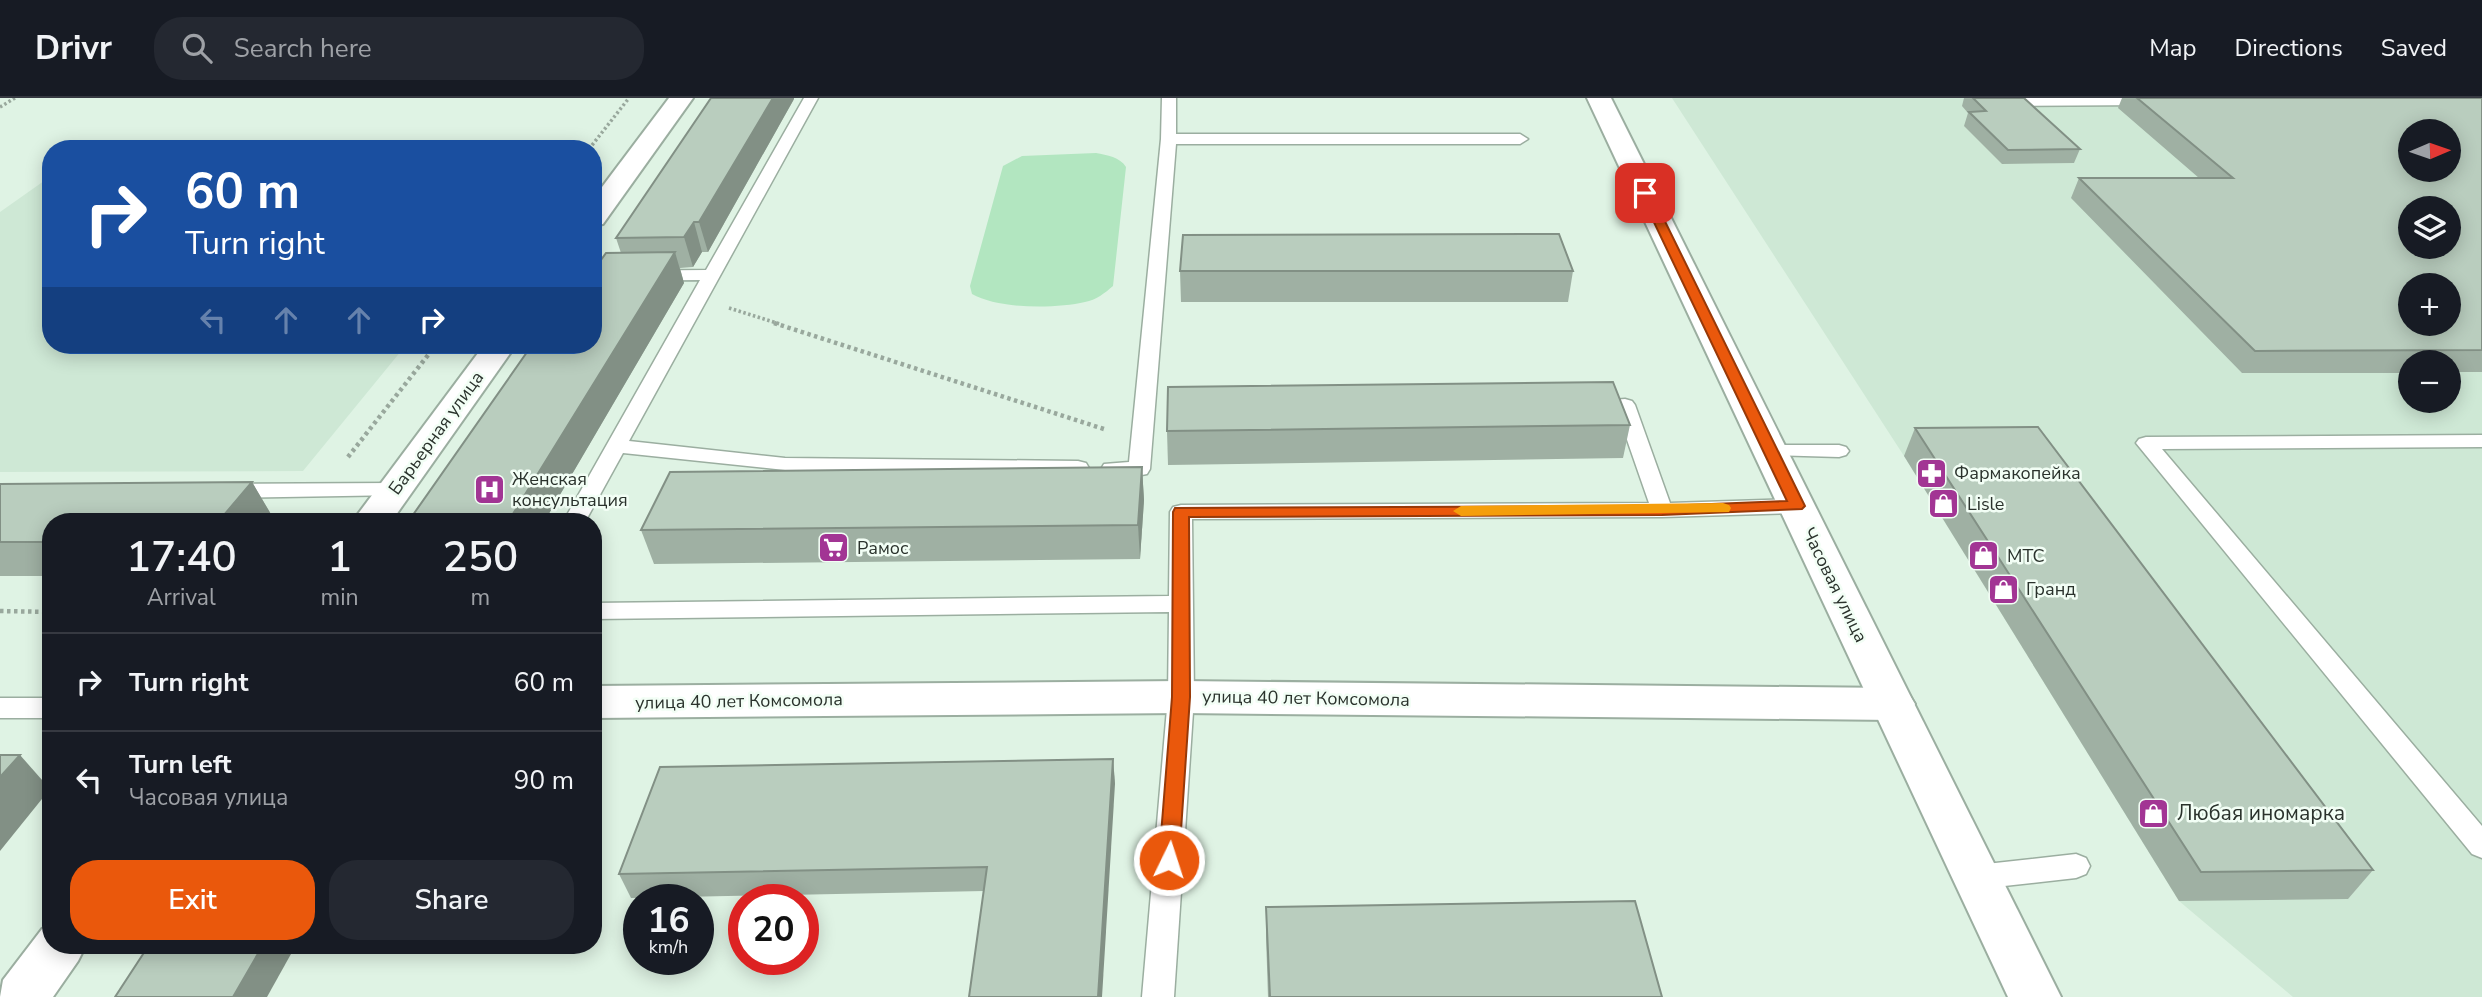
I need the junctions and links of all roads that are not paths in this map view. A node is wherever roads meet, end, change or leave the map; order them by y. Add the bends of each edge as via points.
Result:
1 (681, 98) edge
2 (811, 98) edge
3 (1169, 98) edge
4 (1599, 98) edge
5 (2162, 101) edge
6 (1980, 102) edge
7 (1169, 139) junction
8 (1520, 139) dead end
9 (602, 206) edge
10 (712, 275) junction
11 (602, 276) edge
12 (493, 354) edge
13 (1570, 406) edge
14 (2482, 441) edge
15 (616, 446) junction
16 (1839, 451) dead end
17 (1771, 452) junction
18 (394, 490) junction
19 (201, 491) edge
20 (1797, 506) junction
21 (1662, 510) junction
22 (377, 513) edge
23 (579, 513) edge
24 (1181, 604) junction
25 (602, 611) edge
26 (1181, 697) junction
27 (602, 702) edge
28 (1893, 704) junction
29 (0, 708) edge
30 (42, 708) edge
31 (2482, 846) edge
32 (2076, 866) dead end
33 (1977, 877) junction
34 (53, 954) edge
35 (22, 997) edge
36 (1158, 997) edge
37 (2035, 997) edge

1 - 9 street
2 - 10 lane
3 - 7 lane
4 - 17 street, Часовая улица
5 - 6 lane
7 - 8 lane
7 - 15 lane via 1166,248 1151,410 1141,441 1139,469 785,464
10 - 11 lane
10 - 15 lane
12 - 18 street, Барьерная улица
13 - 21 lane via 1625,405
14 - 31 lane via 2146,443
15 - 23 lane
16 - 17 lane
17 - 20 street, Часовая улица
18 - 19 lane
18 - 22 street, Барьерная улица
20 - 21 lane
20 - 28 street, Часовая улица
21 - 24 lane via 1181,512
24 - 25 lane
24 - 26 lane
26 - 27 street, улица 40 лет Комсомола
26 - 28 street, улица 40 лет Комсомола
26 - 36 lane
28 - 33 street, Часовая улица
29 - 30 lane
32 - 33 lane
33 - 37 street, Часовая улица
34 - 35 street

